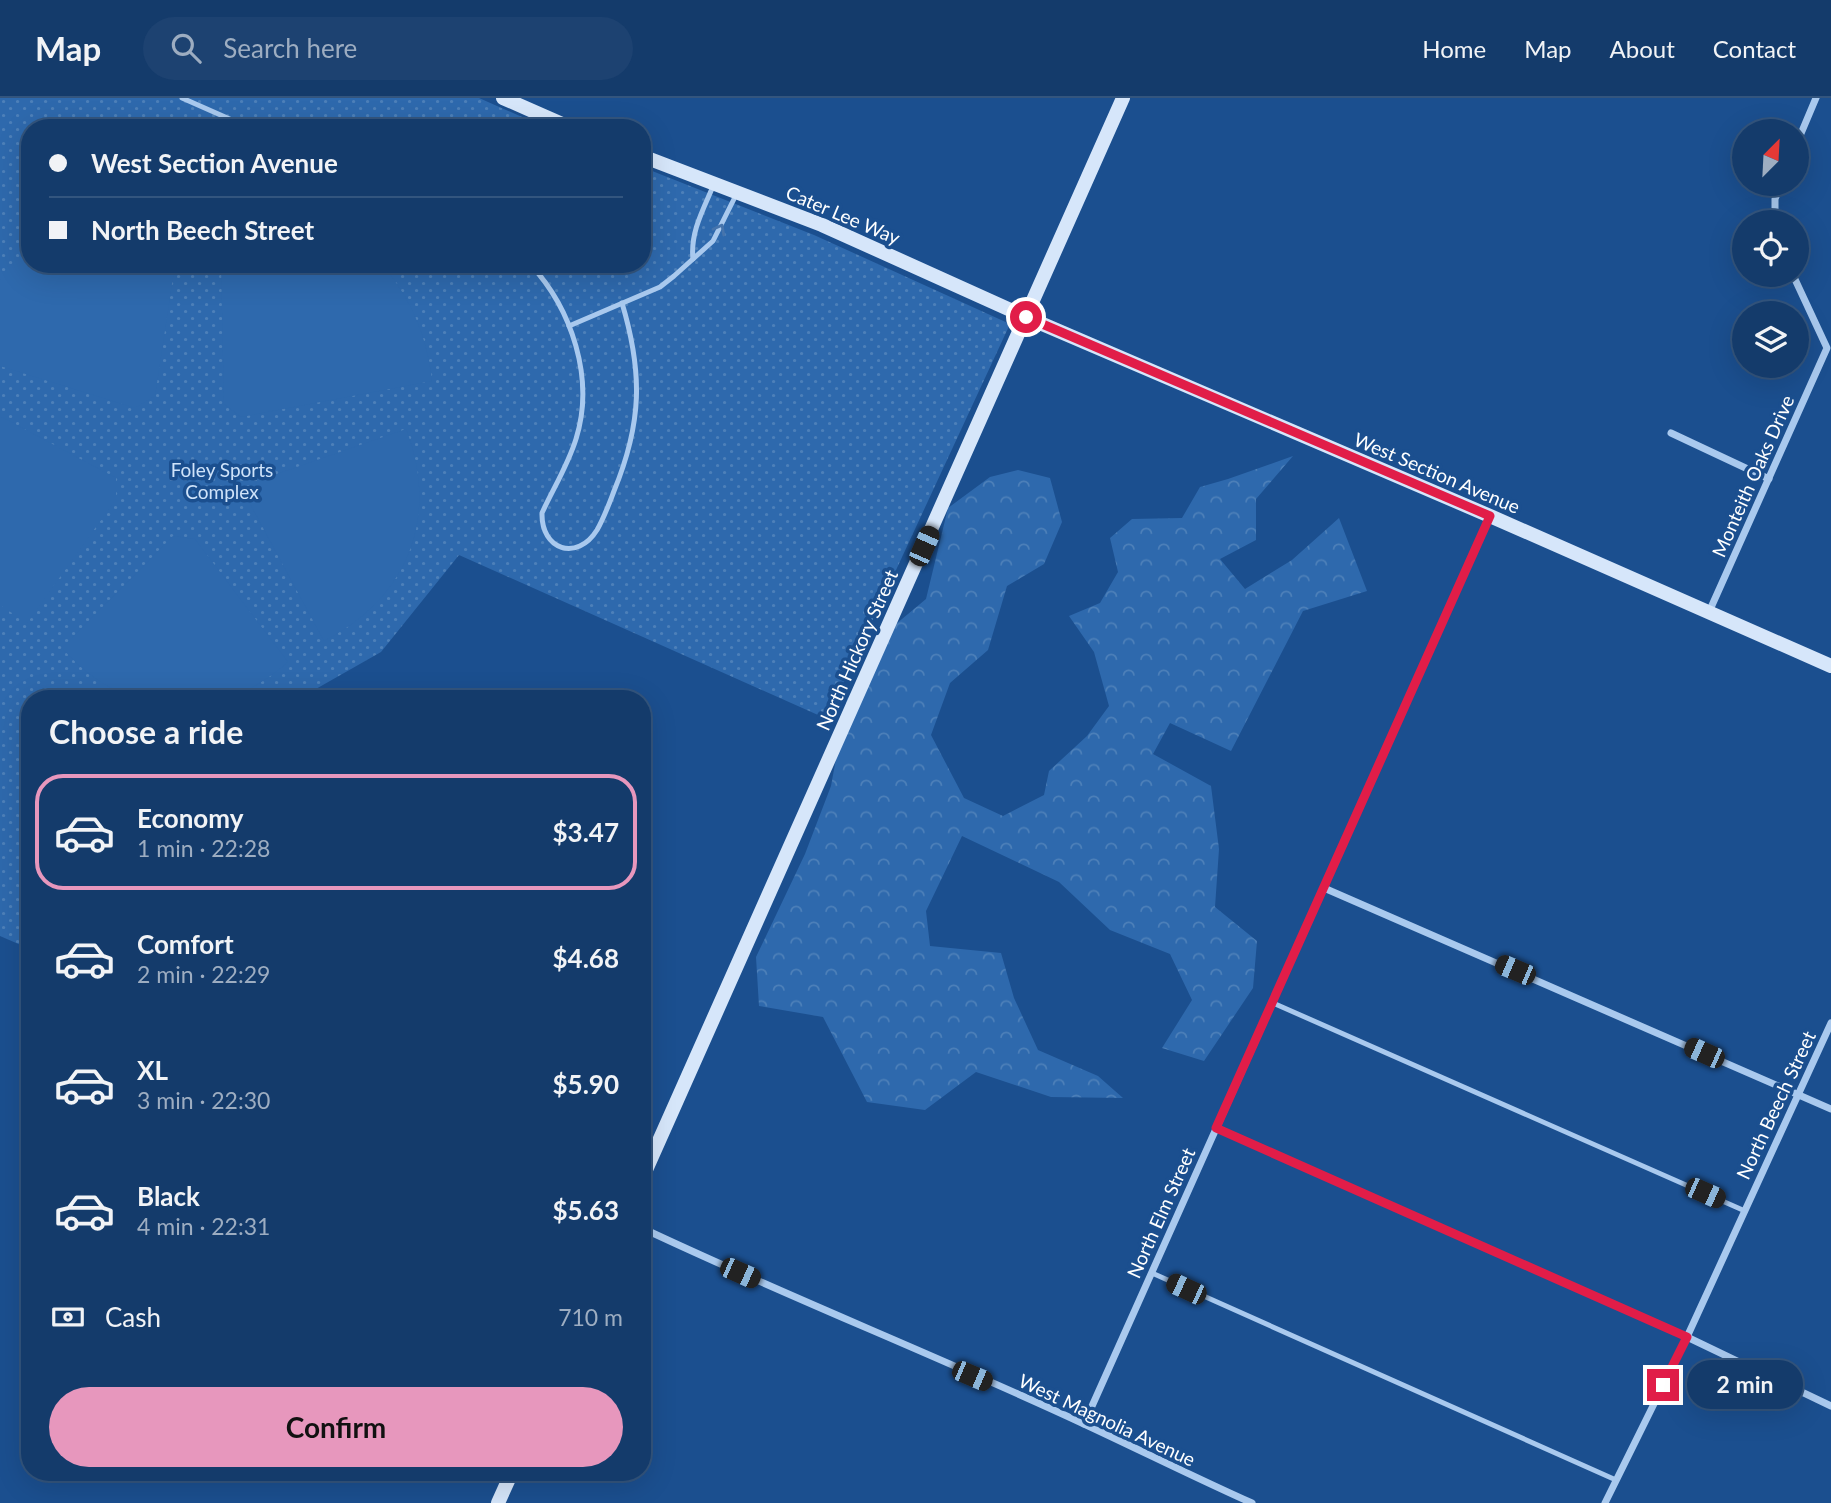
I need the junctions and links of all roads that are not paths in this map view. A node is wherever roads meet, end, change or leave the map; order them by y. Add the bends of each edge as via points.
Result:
1 (182, 98) edge
2 (503, 98) edge
3 (1123, 98) edge
4 (1816, 98) edge
5 (230, 119) edge
6 (551, 119) edge
7 (1807, 119) edge
8 (651, 160) edge
9 (714, 184) junction
10 (737, 192) junction
11 (693, 259) junction
12 (538, 273) edge
13 (1799, 287) edge
14 (622, 303) junction
15 (1026, 317) junction
16 (569, 326) junction
17 (1829, 348) edge
18 (1671, 433) dead end
19 (1769, 479) junction
20 (1490, 516) junction
21 (1709, 613) junction
22 (1831, 666) edge
23 (1324, 888) junction
24 (1273, 1003) junction
25 (1831, 1023) edge
26 (1798, 1095) junction
27 (1831, 1109) edge
28 (1216, 1128) junction
29 (651, 1159) edge
30 (1745, 1211) junction
31 (651, 1231) edge
32 (1152, 1273) junction
33 (1687, 1337) junction
34 (1831, 1406) edge
35 (1084, 1424) junction
36 (1616, 1480) junction
37 (508, 1481) edge
38 (498, 1503) edge
39 (1252, 1503) edge
40 (1605, 1503) edge

1 - 5 lane
2 - 6 street
3 - 15 street, North Hickory Street
4 - 7 street
8 - 9 street, Cater Lee Way
9 - 10 street, Cater Lee Way
9 - 11 lane via 694,233
11 -> 10 lane via 713,241
10 - 15 street, Cater Lee Way
11 - 14 lane via 660,287
12 - 16 lane
13 - 17 street, Monteith Oaks Drive
14 - 16 lane
14 - 16 lane via 636,369 630,448 596,531 585,544 570,549 556,546 542,526 542,513 576,439 580,417 579,367
15 - 20 street, West Section Avenue
15 - 29 street, North Hickory Street
17 - 19 street, Monteith Oaks Drive
18 - 19 street
19 - 21 street, Monteith Oaks Drive
20 - 21 street, West Section Avenue
20 - 23 street, North Elm Street
21 - 22 street, West Section Avenue
23 - 24 street, North Elm Street
23 - 26 street
24 - 28 street, North Elm Street
24 - 30 lane
25 - 26 street, North Beech Street
26 - 27 street
26 - 30 street, North Beech Street
28 - 32 street, North Elm Street
28 - 33 street
30 - 33 street, North Beech Street
31 - 35 street, West Magnolia Avenue
32 - 35 street, North Elm Street
32 - 36 lane
33 - 34 street
33 - 36 street, North Beech Street
35 - 39 street, West Magnolia Avenue
36 - 40 street, North Beech Street
37 - 38 street

